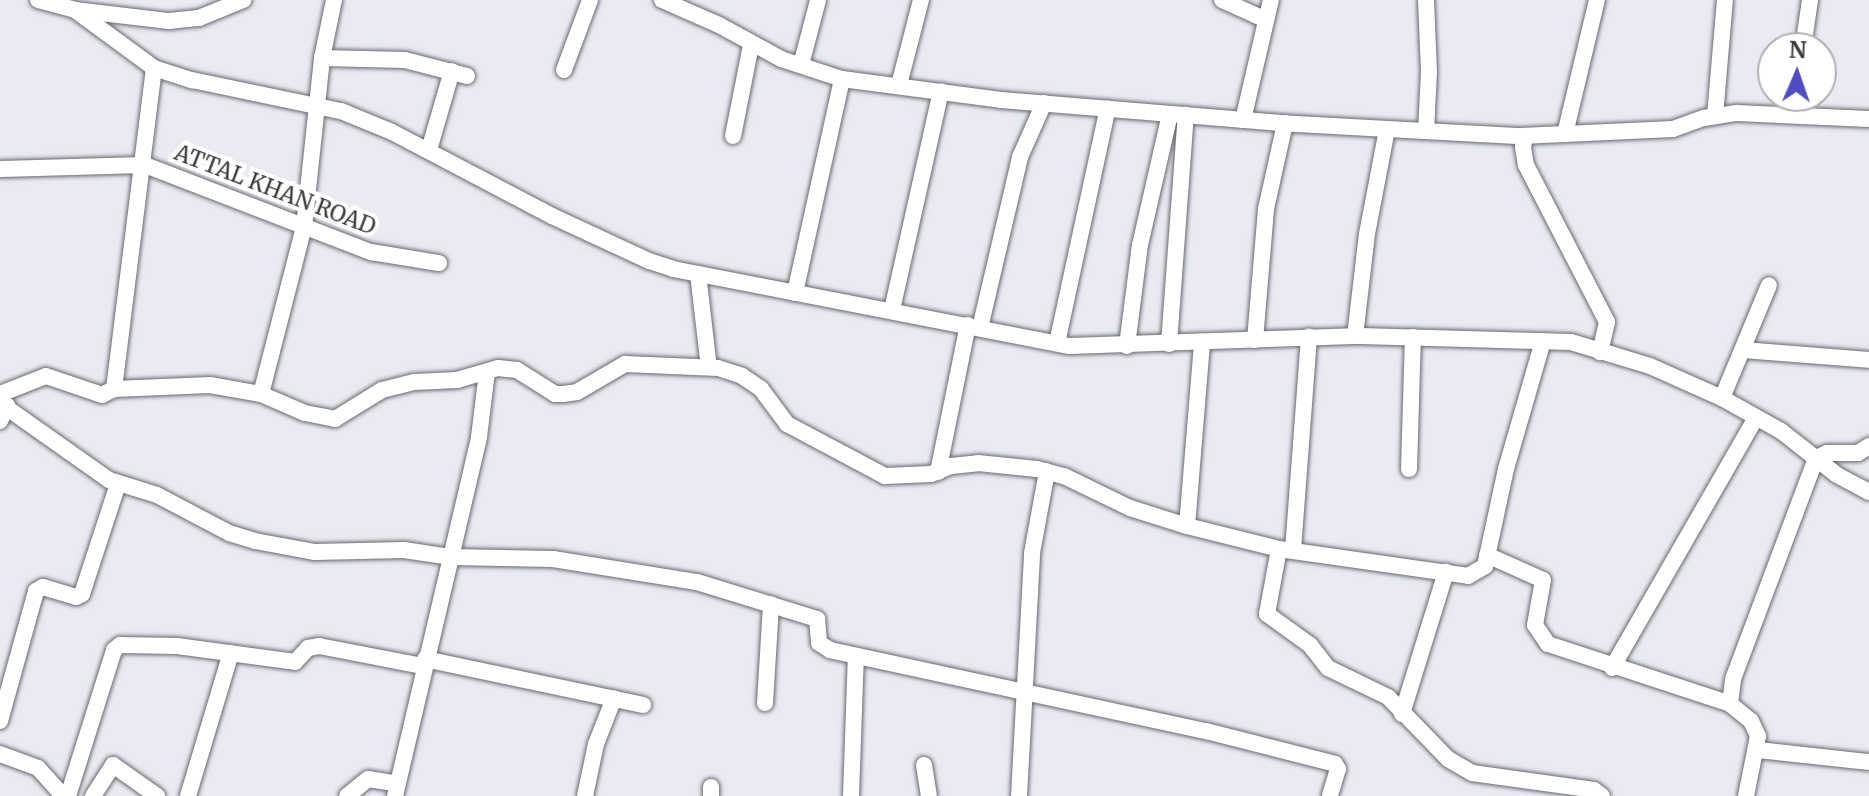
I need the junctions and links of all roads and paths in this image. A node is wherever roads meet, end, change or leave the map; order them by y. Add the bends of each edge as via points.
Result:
1 (38, 0) edge
2 (243, 0) edge
3 (334, 0) edge
4 (590, 0) edge
5 (662, 0) edge
6 (818, 0) edge
7 (921, 0) edge
8 (1222, 0) edge
9 (1271, 0) edge
10 (1426, 0) edge
11 (1597, 0) edge
12 (1725, 0) edge
13 (1810, 0) edge
14 (75, 10) junction
15 (1266, 20) junction
16 (1805, 32) edge
17 (751, 45) junction
18 (322, 58) junction
19 (801, 65) junction
20 (154, 68) junction
21 (564, 70) dead end
22 (842, 79) junction
23 (899, 85) junction
24 (941, 91) junction
25 (1044, 103) junction
26 (318, 107) junction
27 (1108, 108) junction
28 (1178, 115) junction
29 (1715, 116) junction
30 (1869, 119) edge
31 (1243, 120) junction
32 (1285, 123) junction
33 (1387, 129) junction
34 (1426, 131) junction
35 (1565, 134) junction
36 (733, 136) dead end
37 (1525, 136) junction
38 (429, 150) junction
39 (145, 165) junction
40 (0, 169) edge
41 (304, 227) junction
42 (439, 263) dead end
43 (698, 274) junction
44 (1769, 285) dead end
45 (795, 293) junction
46 (892, 310) junction
47 (974, 327) junction
48 (1355, 336) junction
49 (1309, 337) junction
50 (1413, 337) junction
51 (1255, 340) junction
52 (1543, 341) junction
53 (1202, 342) junction
54 (1057, 343) junction
55 (1169, 344) junction
56 (1127, 346) junction
57 (1743, 350) junction
58 (1600, 352) junction
59 (1869, 360) edge
60 (709, 367) junction
61 (487, 372) junction
62 (114, 389) junction
63 (261, 394) junction
64 (1722, 398) junction
65 (2, 406) edge
66 (1755, 419) junction
67 (1869, 446) edge
68 (1816, 458) junction
69 (1409, 469) dead end
70 (1047, 471) junction
71 (938, 472) junction
72 (118, 484) junction
73 (1869, 492) edge
74 (1187, 526) junction
75 (1286, 550) junction
76 (1487, 555) junction
77 (451, 557) junction
78 (1446, 572) junction
79 (771, 604) junction
80 (231, 653) junction
81 (856, 656) junction
82 (424, 662) junction
83 (1612, 668) junction
84 (1023, 690) junction
85 (614, 698) junction
86 (765, 703) dead end
87 (1730, 704) junction
88 (643, 705) dead end
89 (1402, 714) junction
90 (0, 721) edge
91 (1758, 750) junction
92 (0, 754) edge
93 (1869, 762) edge
94 (924, 765) dead end
95 (399, 792) edge
96 (65, 796) edge
97 (93, 796) edge
98 (157, 796) edge
99 (188, 796) edge
100 (347, 796) edge
101 (585, 796) edge
102 (851, 796) edge
103 (929, 796) edge
104 (1019, 796) edge
105 (1330, 796) edge
106 (1602, 796) edge
107 (1746, 796) edge

1 - 14 street
2 - 14 street via 199,18 169,21
3 - 18 street
4 - 21 street
5 - 17 street
6 - 19 street
7 - 23 street
8 - 15 street
9 - 15 street
10 - 34 street
11 - 35 street
12 - 29 street
13 - 16 street
14 - 20 street
15 - 31 street
17 - 19 street
17 - 36 street
18 - 26 street
18 - 38 street via 405,60 459,73
19 - 22 street
20 - 26 street
20 - 39 street
22 - 23 street
22 - 45 street
23 - 24 street
24 - 25 street
24 - 46 street
25 - 27 street
25 - 47 street via 1020,157
26 - 38 street via 354,116
26 - 41 street
27 - 28 street
27 - 54 street
28 - 31 street
28 - 55 street
28 - 56 street via 1140,245
29 - 30 street
29 - 35 street via 1673,129
31 - 32 street
32 - 33 street
32 - 51 street via 1266,209
33 - 34 street
33 - 48 street
34 - 37 street
35 - 37 street
37 - 58 street via 1526,165 1607,322
38 - 43 street via 649,261
39 - 40 street, ATTAL KHAN ROAD
39 - 41 street, ATTAL KHAN ROAD
39 - 62 street
41 - 42 street, ATTAL KHAN ROAD via 371,252
41 - 63 street
43 - 45 street
43 - 60 street
44 - 57 street
45 - 46 street
46 - 47 street
47 - 54 street
47 - 71 street
48 - 49 street
48 - 50 street
49 - 51 street
49 - 75 street
50 - 52 street
50 - 69 street
51 - 53 street
52 - 58 street via 1571,342
52 - 76 street
53 - 55 street
53 - 74 street
54 - 56 street
55 - 56 street
57 - 59 street
57 - 64 street
58 - 64 street via 1650,366
60 - 61 street via 625,364 577,392 563,394 517,370
60 - 71 street via 742,376 761,389 787,424 885,476
61 - 63 street via 382,390 335,419
61 - 77 street via 479,437
62 - 63 street via 210,385
62 - 65 street via 102,395 46,376
64 - 66 street
65 - 72 street
66 - 68 street
66 - 83 street
67 - 68 street via 1858,453
68 - 73 street
68 - 87 street via 1733,679
70 - 71 street via 993,463
70 - 74 street via 1130,508
70 - 84 street via 1032,553
72 - 77 street via 157,495 229,533 271,545 315,552 404,550
72 - 90 street via 82,594 76,597 43,587 36,591
74 - 75 street
75 - 78 street
75 - 89 street via 1267,614 1310,645 1328,668 1376,689
76 - 78 street via 1485,566 1468,576
76 - 83 street via 1543,580 1535,619 1540,637
77 - 79 street via 553,559 613,567 697,582
77 - 82 street
78 - 89 street
79 - 81 street via 817,619 821,645
79 - 86 street
80 - 82 street via 295,662 308,648 319,646
80 - 96 street via 117,646
80 - 99 street
81 - 84 street
81 - 102 street
82 - 85 street
82 - 95 street
83 - 87 street
84 - 104 street
84 - 105 street via 1335,764
85 - 88 street
85 - 101 street via 598,736
87 - 91 street via 1751,721
89 - 106 street via 1448,759 1472,773 1594,790
91 - 93 street
91 - 107 street
92 - 96 street via 38,768
94 - 103 street
95 - 100 street via 368,779
97 - 98 street via 113,765

